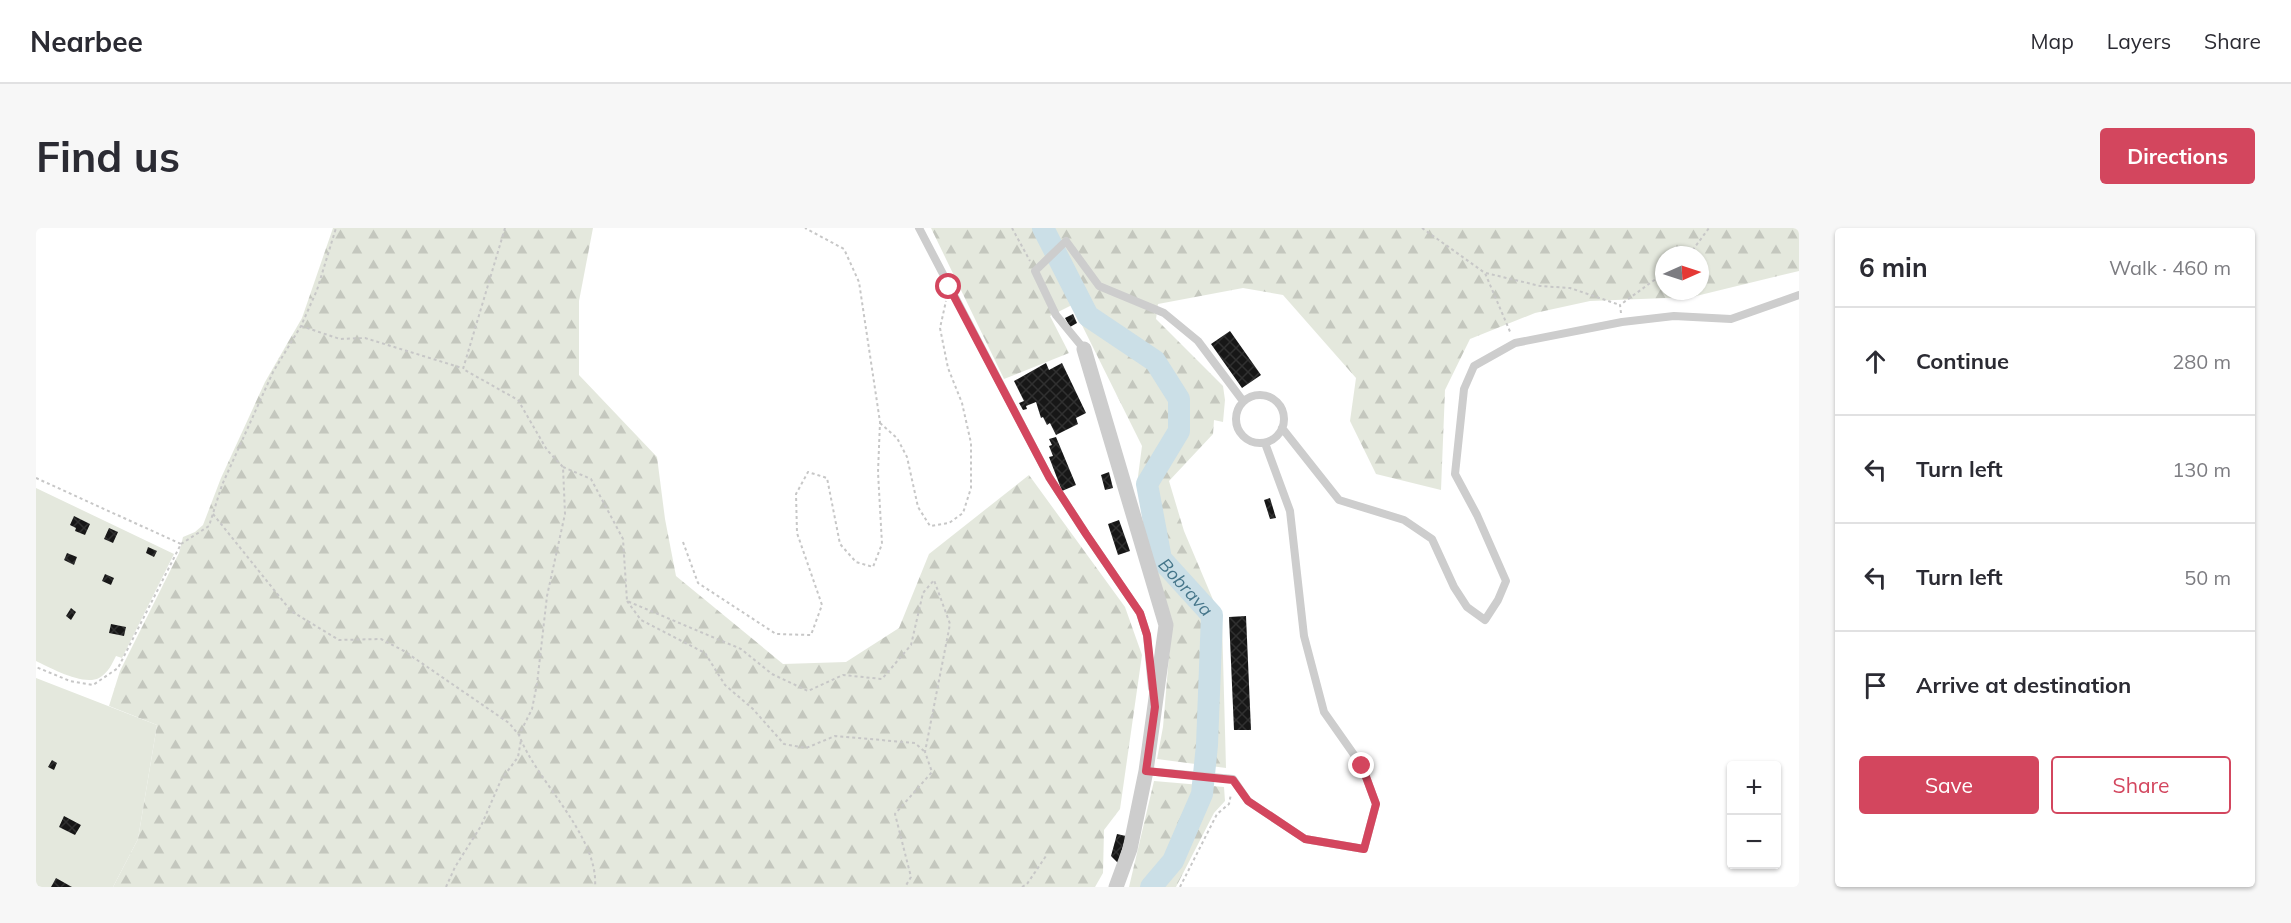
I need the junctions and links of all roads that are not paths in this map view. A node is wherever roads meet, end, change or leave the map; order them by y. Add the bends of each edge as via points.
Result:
1 (919, 228) edge
2 (1799, 295) edge
3 (1084, 349) joint
4 (1243, 401) junction
5 (1282, 428) junction
6 (1265, 443) junction
7 (1155, 707) junction
8 (1146, 771) junction
9 (1116, 887) edge

1 - 7 lane via 1049,477 1140,613 1147,635
2 - 5 lane via 1731,319 1674,316 1515,343 1474,366 1464,389 1455,474 1506,581 1485,620 1467,608 1454,588 1432,538 1404,520 1339,500
3 - 4 lane via 1056,315 1038,268 1066,241 1099,286 1164,313 1198,341
3 - 7 street via 1166,624
4 - 5 lane via 1258,395 1272,398 1283,411
4 - 6 lane via 1235,415 1238,431 1249,441
5 - 6 lane via 1278,436
6 - 8 lane via 1290,511 1304,636 1324,712 1362,766 1376,804 1364,849 1305,839 1248,801 1233,780
7 - 8 street
8 - 9 street via 1131,849

